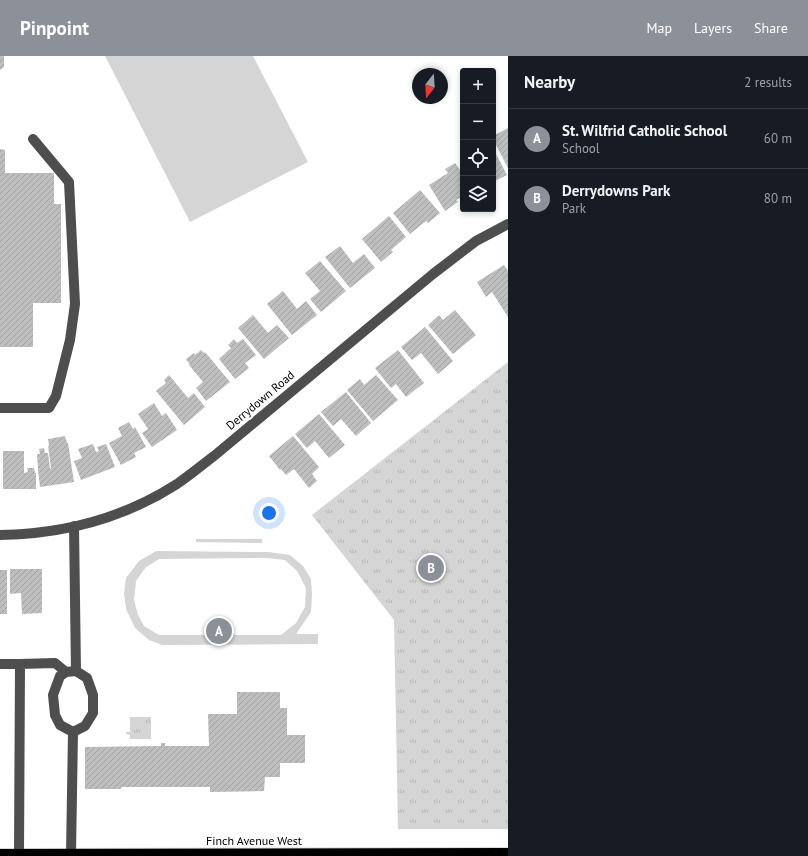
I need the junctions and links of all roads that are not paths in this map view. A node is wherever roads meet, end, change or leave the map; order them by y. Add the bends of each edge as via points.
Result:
1 (32, 139) dead end
2 (508, 224) edge
3 (0, 408) edge
4 (74, 526) junction
5 (0, 535) edge
6 (0, 664) edge
7 (20, 664) junction
8 (71, 671) junction
9 (73, 732) junction
10 (508, 853) edge
11 (0, 854) edge
12 (19, 854) junction
13 (71, 854) junction

1 - 3 street via 69,182 75,304 70,340 56,396 49,408
2 - 4 street, Derrydown Road via 476,241 178,483 145,502 108,517
4 - 5 street, Derrydown Road via 52,531
4 - 8 street
6 - 7 street
7 - 8 street via 55,663
7 - 12 street
8 - 9 street via 60,676 54,695 55,715 60,725
8 - 9 street via 87,678 93,695 93,713 85,726
9 - 13 street
10 - 13 main road, Finch Avenue West
11 - 12 main road, Finch Avenue West
12 - 13 main road, Finch Avenue West

